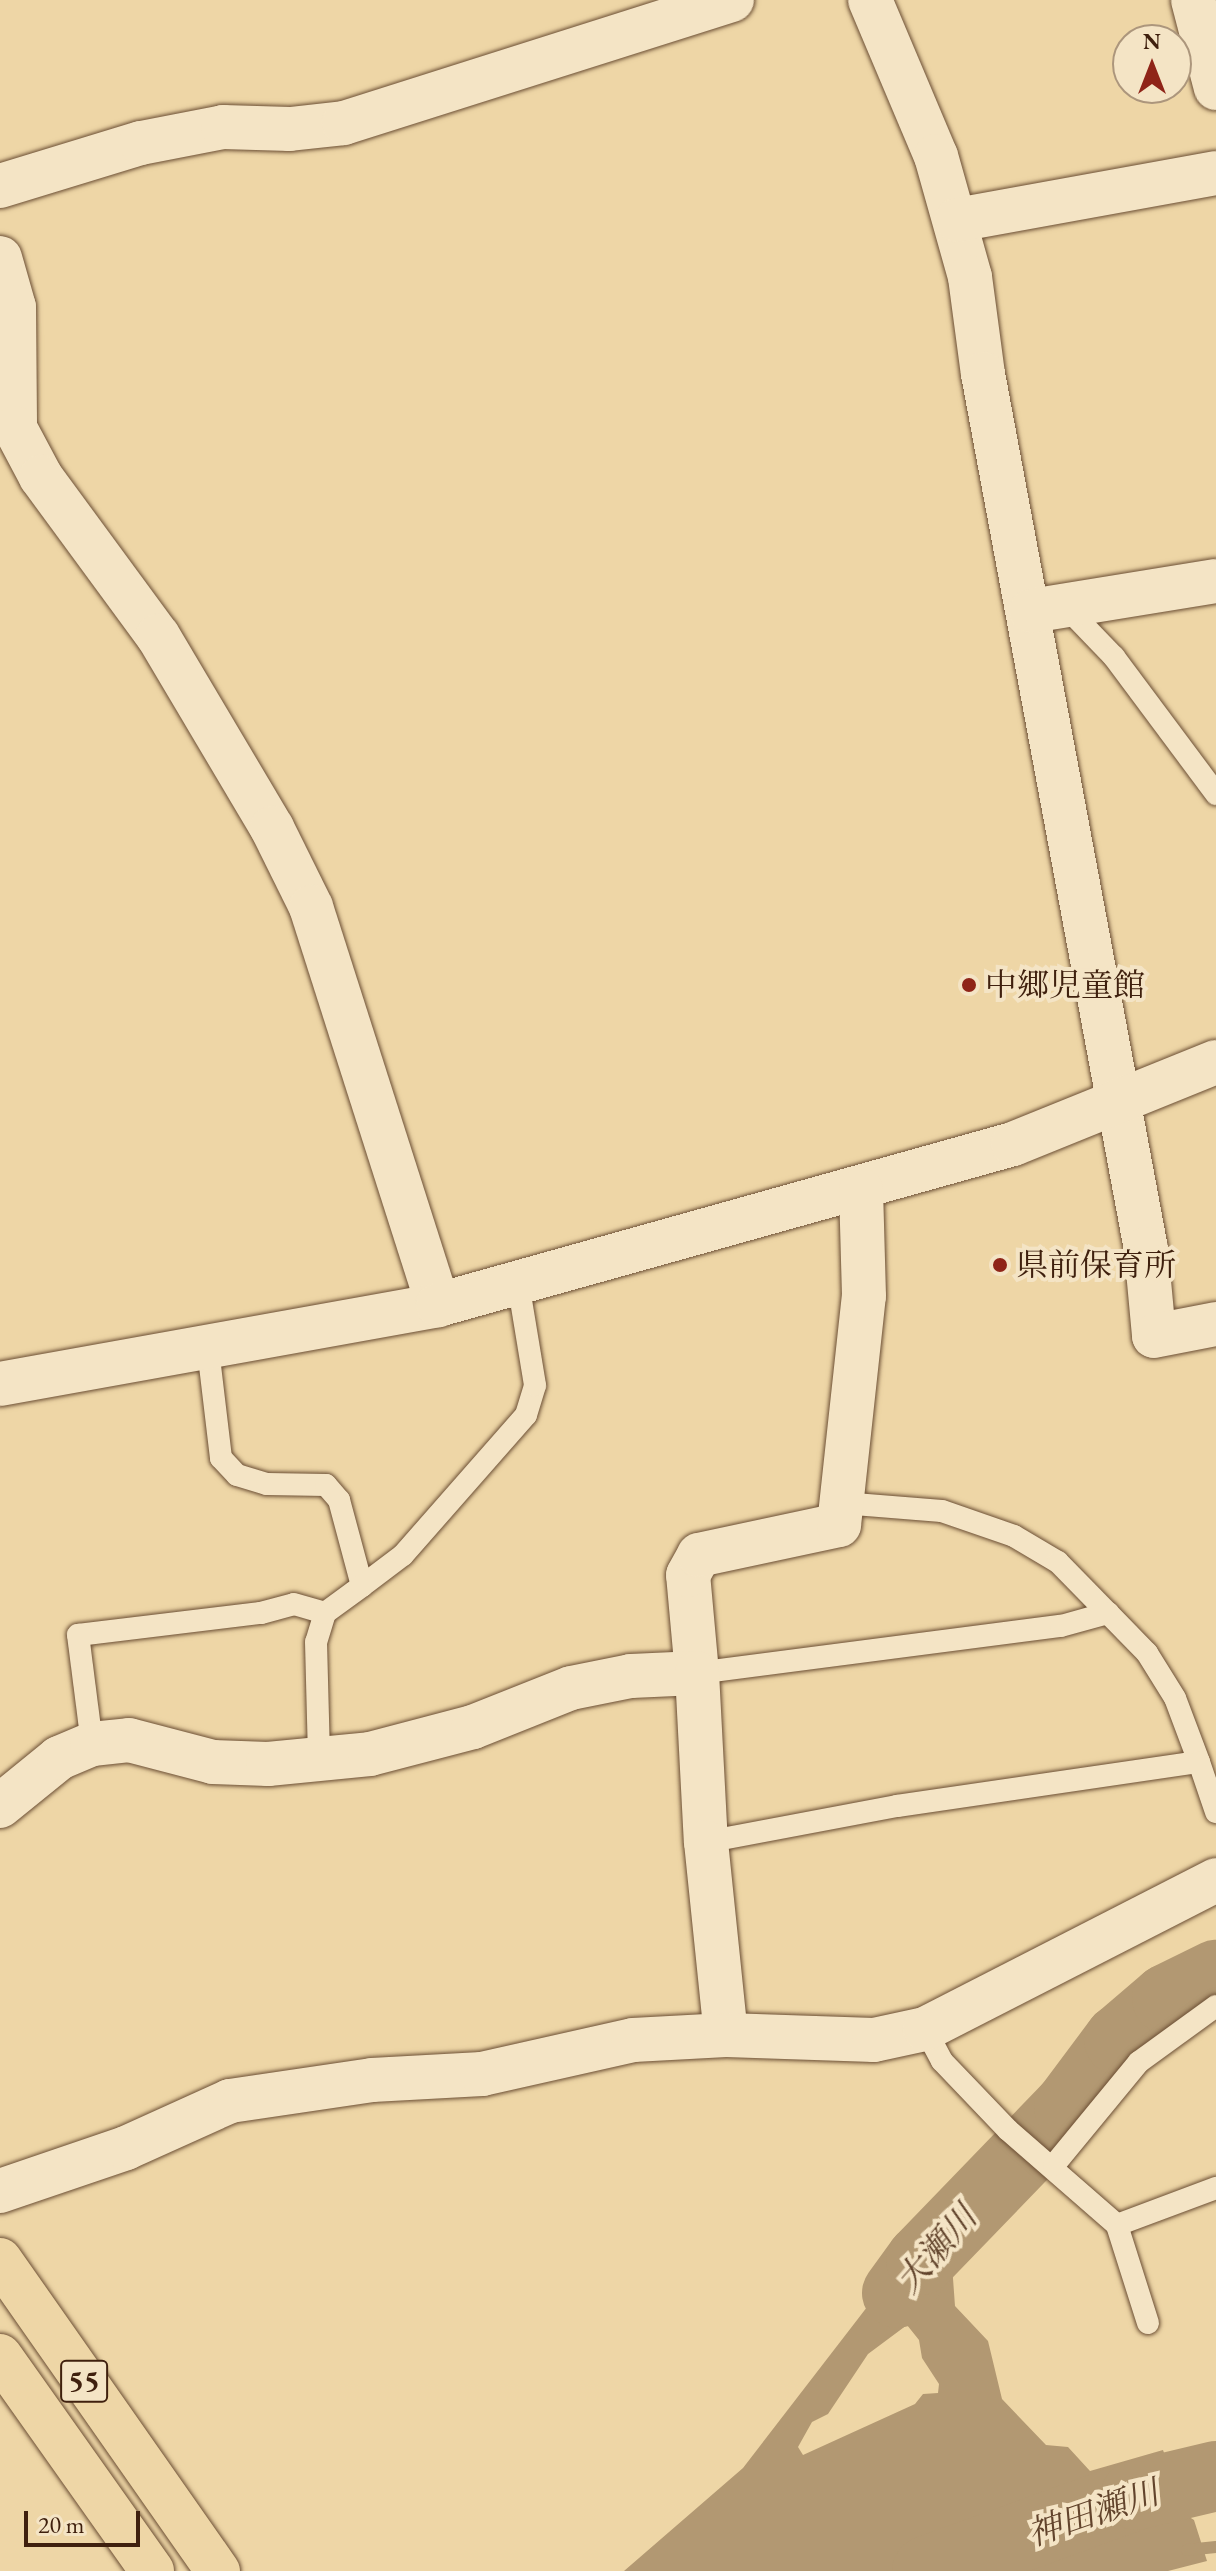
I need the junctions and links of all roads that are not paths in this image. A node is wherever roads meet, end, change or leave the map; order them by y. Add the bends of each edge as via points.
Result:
1 (732, 0) edge
2 (870, 0) edge
3 (1193, 0) edge
4 (1216, 88) edge
5 (1216, 173) edge
6 (0, 186) edge
7 (957, 220) junction
8 (0, 258) edge
9 (1216, 581) edge
10 (1048, 608) junction
11 (1216, 794) edge
12 (1216, 1062) edge
13 (1119, 1099) junction
14 (861, 1190) junction
15 (518, 1282) junction
16 (438, 1305) junction
17 (1216, 1324) edge
18 (208, 1349) junction
19 (0, 1384) edge
20 (842, 1503) junction
21 (362, 1586) junction
22 (325, 1613) junction
23 (1108, 1613) junction
24 (697, 1673) junction
25 (92, 1744) junction
26 (319, 1759) junction
27 (1199, 1762) junction
28 (0, 1806) edge
29 (1216, 1812) edge
30 (706, 1842) junction
31 (1216, 1880) edge
32 (1216, 2006) edge
33 (925, 2029) junction
34 (726, 2035) junction
35 (1046, 2160) junction
36 (1216, 2188) edge
37 (0, 2191) edge
38 (1117, 2225) junction
39 (0, 2260) edge
40 (1148, 2323) dead end
41 (0, 2356) edge
42 (152, 2571) edge
43 (218, 2571) edge

1 - 6 street via 344,123 290,129 223,127 141,143
2 - 7 street
3 - 4 street
5 - 7 street
7 - 10 street
8 - 16 street via 14,307 15,428 41,477 158,636 272,828 311,907
9 - 10 street
10 - 11 lane via 1114,657
10 - 13 street
12 - 13 street
13 - 14 street via 1013,1144
13 - 17 street via 1146,1249 1154,1336
14 - 15 street
14 - 20 street via 864,1296
15 - 16 street
15 - 21 lane via 535,1385 526,1415 403,1555
16 - 18 street
18 - 19 street
18 - 21 lane via 221,1458 237,1475 267,1484 326,1485 339,1500
20 - 23 lane via 942,1511 1014,1536 1058,1562
20 - 24 street via 839,1525 699,1555 688,1575
21 - 22 lane
22 - 25 lane via 294,1604 261,1613 78,1635
22 - 26 lane via 316,1642
23 - 24 lane via 1061,1626
23 - 27 lane via 1147,1653 1175,1698
24 - 26 street via 631,1676 571,1688 473,1727 370,1754
24 - 30 street
25 - 26 street via 129,1740 213,1762
25 - 28 street via 59,1758
27 - 29 lane
27 - 30 lane via 897,1806
30 - 34 street
31 - 33 street
32 - 35 lane via 1139,2062
33 - 34 street via 874,2040
33 - 35 lane via 942,2061 1018,2139
34 - 37 street via 633,2040 482,2074 372,2080 230,2101 126,2148
35 - 38 lane
36 - 38 lane
38 - 40 lane
39 - 43 highway, 55
41 - 42 highway, 55

